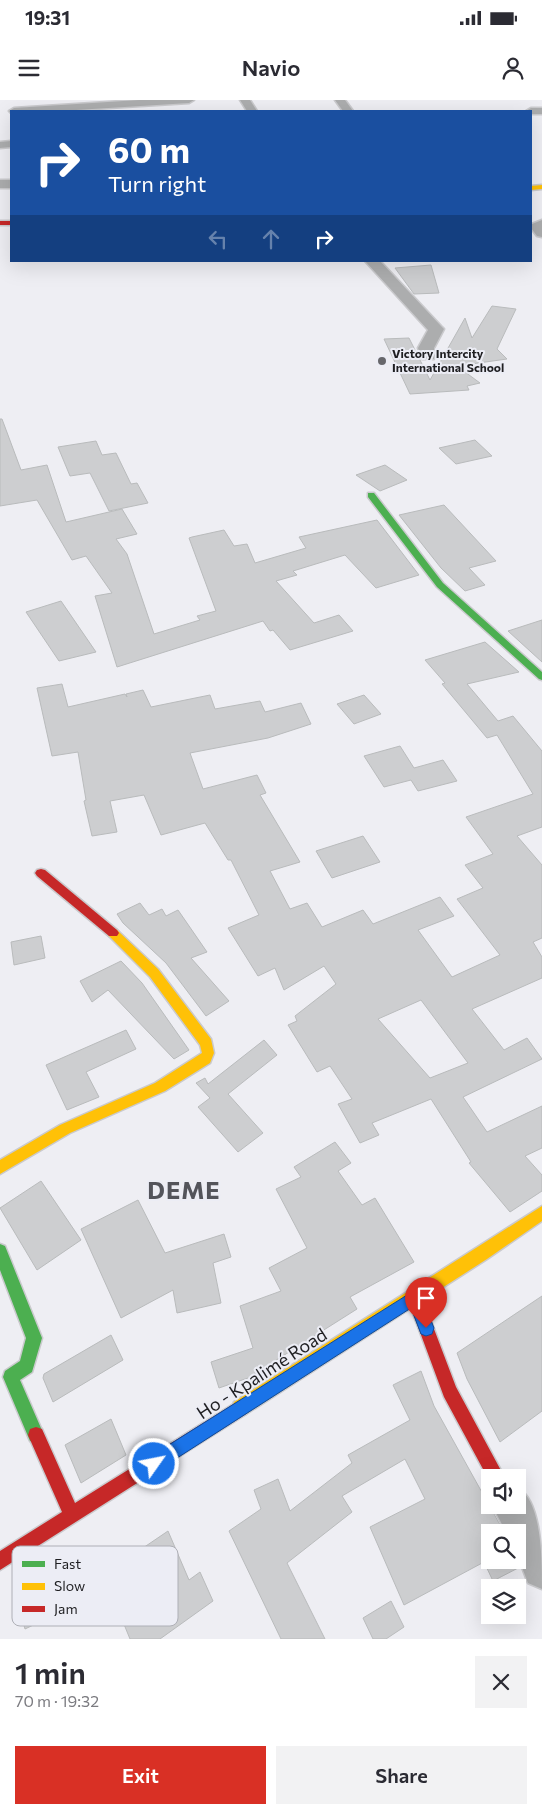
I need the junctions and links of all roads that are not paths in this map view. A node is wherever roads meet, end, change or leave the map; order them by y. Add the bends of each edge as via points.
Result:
1 (189, 100) edge
2 (29, 110) edge
3 (542, 224) edge
4 (542, 233) edge
5 (373, 262) edge
6 (428, 356) dead end
7 (371, 495) dead end
8 (542, 677) edge
9 (41, 873) dead end
10 (0, 1167) edge
11 (542, 1213) edge
12 (0, 1251) edge
13 (415, 1297) junction
14 (5, 1378) edge
15 (492, 1469) edge
16 (517, 1514) edge
17 (72, 1515) junction
18 (23, 1546) edge
19 (12, 1553) edge
20 (0, 1561) edge
21 (542, 1570) edge

1 - 2 street
3 - 4 street via 537,227
5 - 6 street via 436,329 426,348
7 - 8 street via 440,585
9 - 10 street via 121,940 154,973 206,1044 208,1053 205,1059 160,1087 65,1130
11 - 13 street, Ho - Kpalimé Road
12 - 14 street via 34,1338 26,1366
13 - 15 street via 450,1391
13 - 17 street, Ho - Kpalimé Road
14 - 17 street
16 - 21 street via 532,1540
17 - 18 street, Ho - Kpalimé Road
19 - 20 street, Ho - Kpalimé Road

